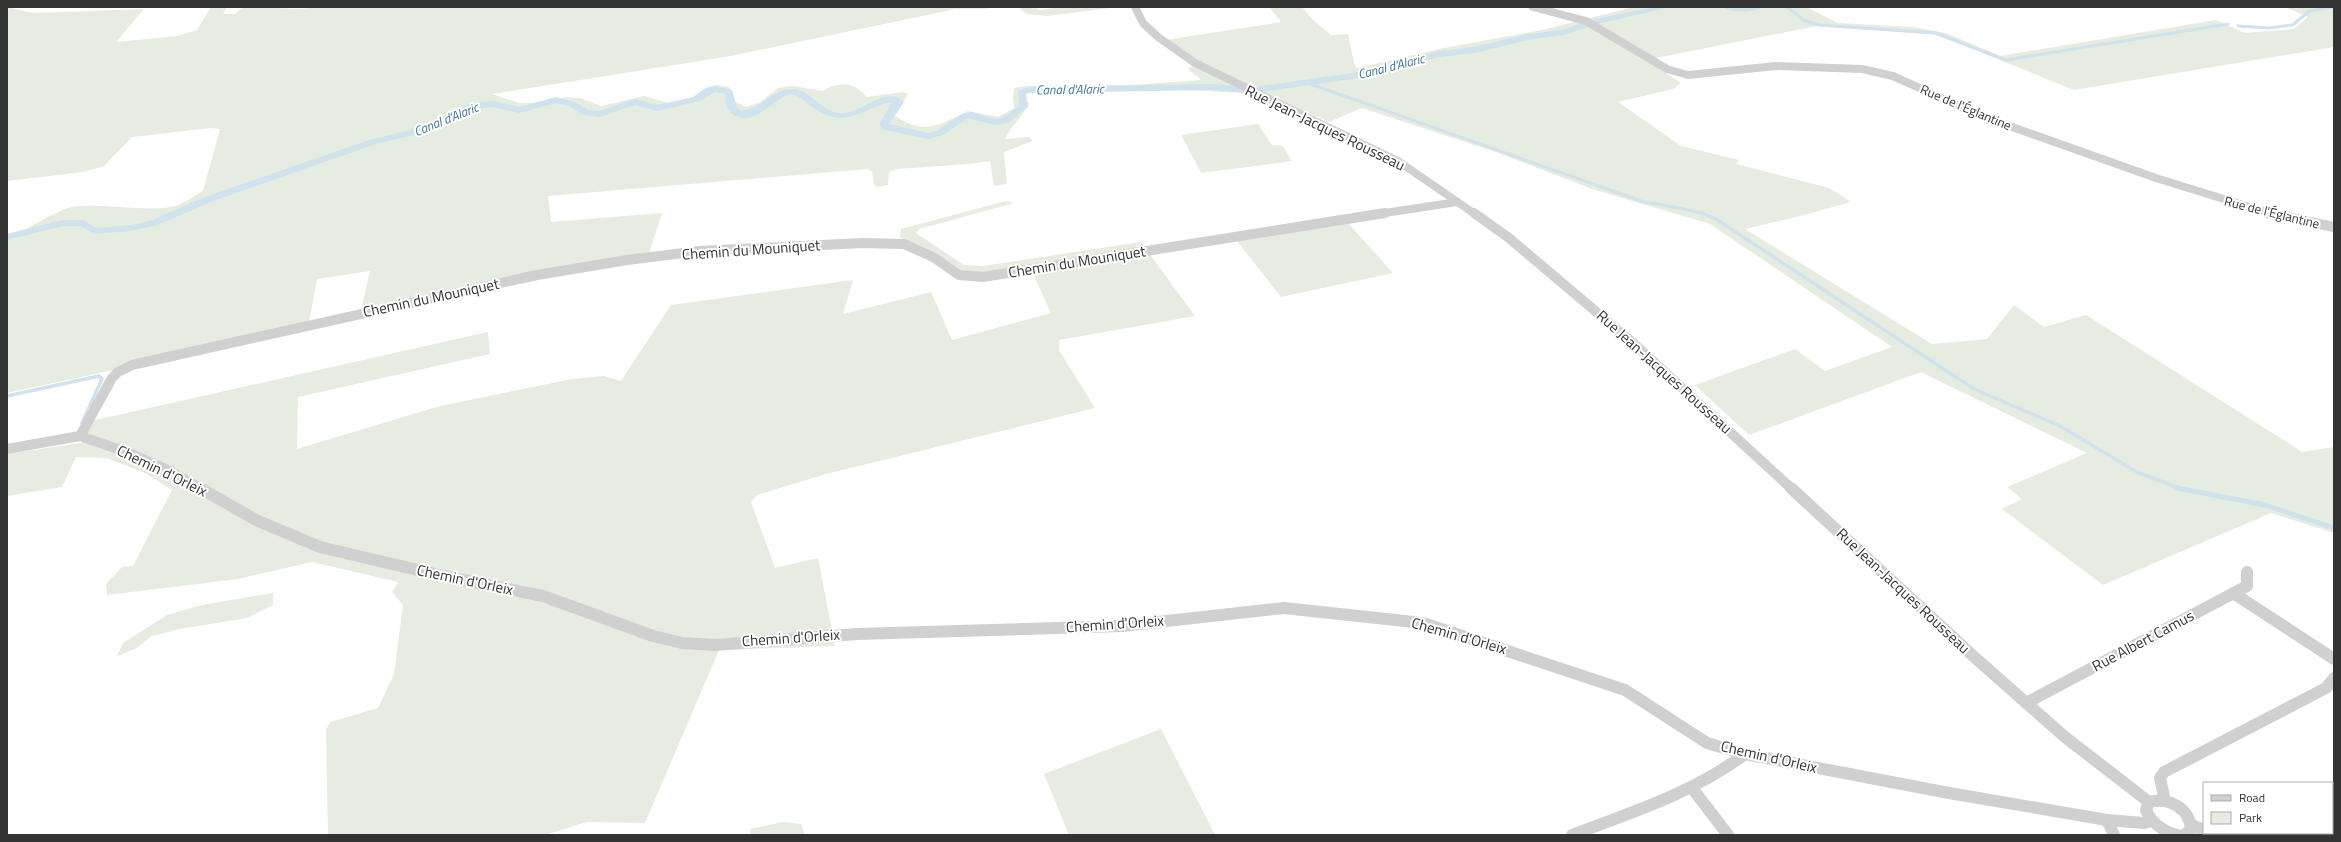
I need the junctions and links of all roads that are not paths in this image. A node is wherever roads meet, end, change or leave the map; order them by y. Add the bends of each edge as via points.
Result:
1 (1135, 7) edge
2 (1533, 7) edge
3 (1457, 202) junction
4 (2334, 227) edge
5 (80, 436) junction
6 (7, 449) edge
7 (2247, 572) dead end
8 (2233, 593) junction
9 (2334, 659) edge
10 (2334, 678) edge
11 (2026, 703) junction
12 (1744, 754) junction
13 (1692, 788) junction
14 (2165, 801) junction
15 (2149, 802) junction
16 (2107, 820) junction
17 (2152, 821) junction
18 (2193, 830) edge
19 (1572, 835) edge
20 (1728, 835) edge
21 (2114, 835) edge
22 (2177, 835) edge

1 - 3 street, Rue Jean-Jacques Rousseau via 1143,23 1195,63 1398,161
2 - 4 street, Rue de l'Églantine via 1586,20 1667,69 1688,75 1776,66 1862,69 1893,76 1981,116 2156,178 2265,213
3 - 5 street, Chemin du Mouniquet via 983,277 959,275 933,258 904,244 862,243 700,251 627,260 347,316 132,365 112,378
3 - 11 street, Rue Jean-Jacques Rousseau via 1509,238 1632,342
5 - 6 street
5 - 12 street, Chemin d'Orleix via 132,454 170,471 256,520 320,547 443,576 544,596 653,636 682,643 714,645 857,634 1122,626 1284,608 1422,623 1536,659 1625,690 1707,743
7 - 8 street, Rue Albert Camus via 2248,586
8 - 9 street
8 - 11 street, Rue Albert Camus
10 - 14 street via 2326,688 2164,772 2160,778
11 - 15 street, Rue Jean-Jacques Rousseau via 2065,737
12 - 13 street via 1727,769
12 - 16 street, Chemin d'Orleix via 1941,792
13 - 19 street
13 - 20 street
14 - 15 street
14 - 18 street via 2186,814
15 - 17 street via 2146,810
16 - 17 street, Chemin d'Orleix via 2144,823
16 - 21 street
17 - 22 street

